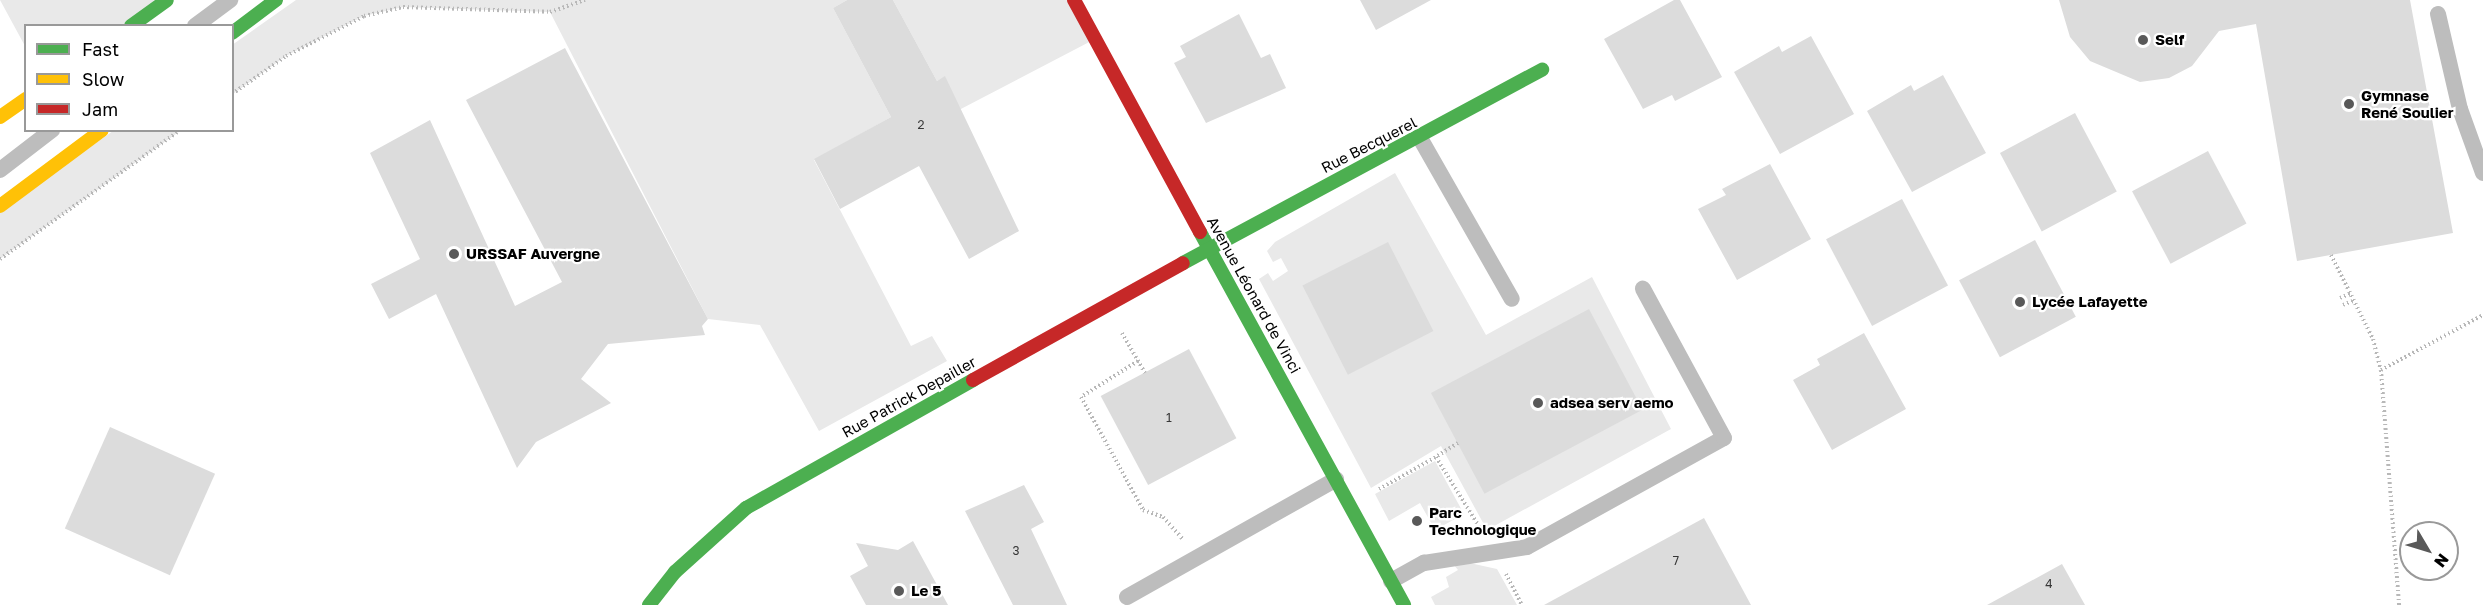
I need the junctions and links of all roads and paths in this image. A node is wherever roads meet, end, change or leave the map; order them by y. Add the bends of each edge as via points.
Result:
1 (167, 0) edge
2 (230, 0) edge
3 (276, 0) edge
4 (585, 0) edge
5 (1074, 0) edge
6 (2439, 14) dead end
7 (134, 24) edge
8 (198, 24) edge
9 (234, 32) edge
10 (1542, 70) dead end
11 (234, 93) edge
12 (24, 100) edge
13 (0, 117) edge
14 (49, 132) edge
15 (99, 132) edge
16 (177, 132) edge
17 (1420, 138) junction
18 (0, 170) edge
19 (2483, 173) edge
20 (0, 207) edge
21 (1209, 248) junction
22 (2331, 255) dead end
23 (0, 259) edge
24 (1643, 289) dead end
25 (2350, 294) junction
26 (2340, 298) dead end
27 (1512, 299) dead end
28 (2353, 301) junction
29 (2343, 305) dead end
30 (1107, 307) junction
31 (2483, 315) edge
32 (1138, 361) junction
33 (2381, 370) junction
34 (1145, 373) dead end
35 (1458, 443) dead end
36 (1436, 457) junction
37 (1336, 479) junction
38 (1350, 505) junction
39 (1483, 534) dead end
40 (1195, 559) junction
41 (1502, 567) dead end
42 (1391, 581) junction
43 (1128, 597) dead end
44 (649, 605) edge
45 (1404, 605) edge
46 (1522, 605) edge
47 (2399, 605) edge

1 - 7 street
2 - 8 lane
3 - 9 street
4 - 11 path via 550,12 403,7 364,16 286,56
5 - 21 street, Avenue Léonard de Vinci
6 - 19 lane via 2460,110
10 - 17 street, Rue Becquerel
12 - 13 street
14 - 18 lane
15 - 20 street
16 - 23 path
17 - 21 street, Rue Becquerel
17 - 27 lane
21 - 30 street, Rue Patrick Depailler
21 - 37 street, Avenue Léonard de Vinci
22 - 25 path
24 - 42 lane via 1724,438 1527,548 1424,563
25 - 26 path
25 - 28 path
28 - 29 path
28 - 33 path
30 - 32 path
30 - 44 street, Rue Patrick Depailler via 746,508 675,572
31 - 33 path
32 - 34 path
32 - 40 path via 1080,397 1143,510 1163,516 1177,529
33 - 47 path
35 - 36 path
36 - 38 path
36 - 39 path
37 - 38 street, Avenue Léonard de Vinci
37 - 40 lane
38 - 42 street, Avenue Léonard de Vinci
40 - 43 lane
41 - 46 path
42 - 45 street, Avenue Léonard de Vinci

